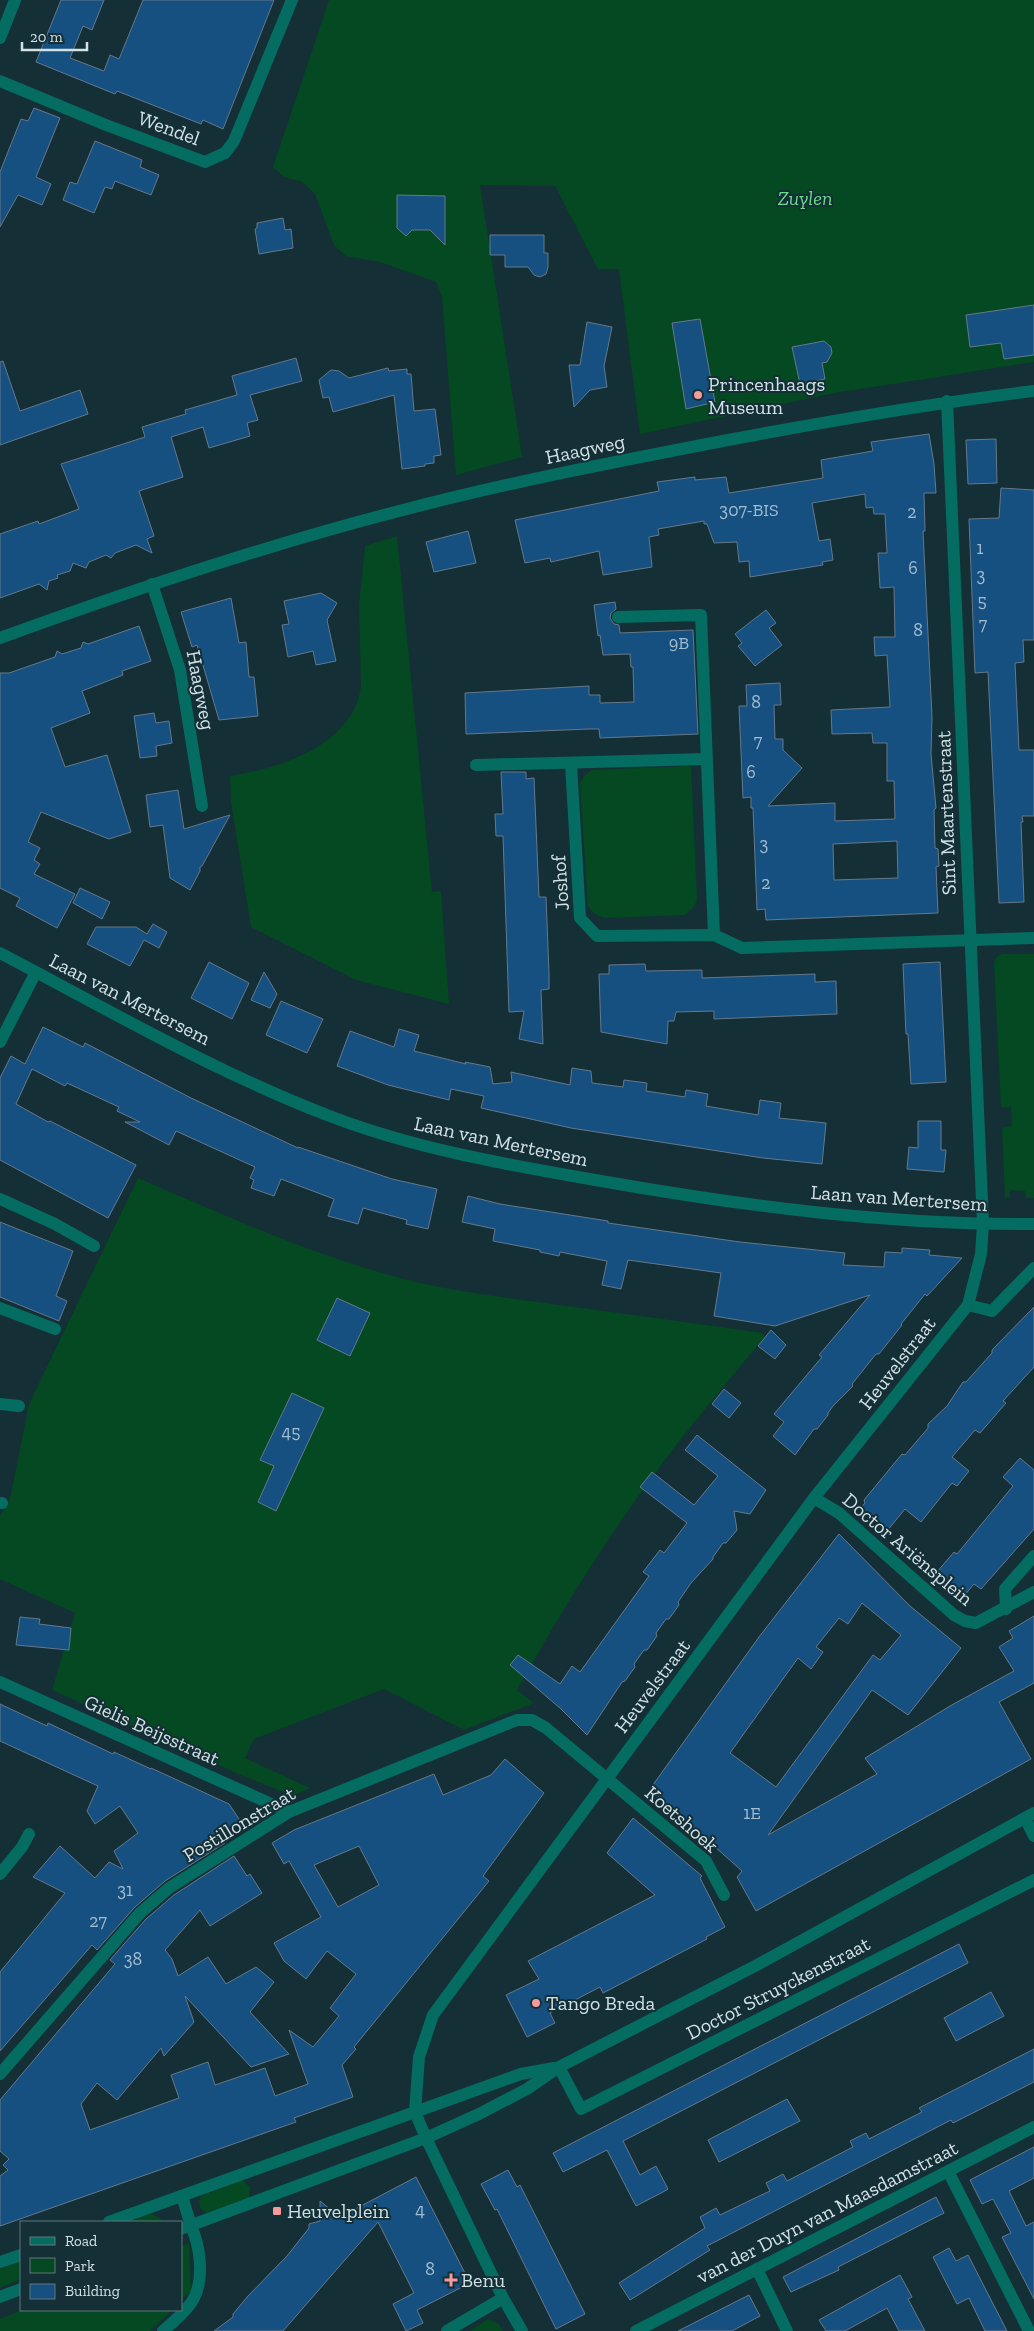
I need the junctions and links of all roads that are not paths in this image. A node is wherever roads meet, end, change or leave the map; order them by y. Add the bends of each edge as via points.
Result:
1 (15, 0) edge
2 (292, 0) edge
3 (0, 38) edge
4 (0, 81) edge
5 (1034, 391) edge
6 (947, 401) junction
7 (152, 584) junction
8 (618, 617) dead end
9 (0, 638) edge
10 (706, 759) junction
11 (571, 764) junction
12 (476, 765) dead end
13 (202, 806) dead end
14 (714, 935) junction
15 (1034, 938) edge
16 (970, 939) junction
17 (0, 953) edge
18 (36, 972) junction
19 (0, 1042) edge
20 (0, 1199) edge
21 (983, 1224) junction
22 (1034, 1224) edge
23 (94, 1246) dead end
24 (1034, 1268) edge
25 (968, 1305) junction
26 (0, 1308) edge
27 (55, 1329) dead end
28 (0, 1404) edge
29 (19, 1406) dead end
30 (814, 1498) junction
31 (1034, 1556) edge
32 (1034, 1592) edge
33 (1006, 1609) junction
34 (0, 1682) edge
35 (606, 1779) junction
36 (289, 1812) junction
37 (1029, 1815) edge
38 (29, 1834) dead end
39 (1034, 1836) edge
40 (0, 1874) edge
41 (1034, 1880) edge
42 (724, 1895) dead end
43 (559, 2067) junction
44 (0, 2074) edge
45 (416, 2112) junction
46 (1034, 2127) edge
47 (426, 2138) junction
48 (948, 2171) junction
49 (182, 2196) junction
50 (112, 2221) edge
51 (186, 2227) edge
52 (20, 2255) edge
53 (0, 2262) edge
54 (757, 2269) junction
55 (20, 2289) edge
56 (0, 2297) edge
57 (503, 2298) junction
58 (162, 2331) edge
59 (449, 2331) edge
60 (522, 2331) edge
61 (636, 2331) edge
62 (787, 2331) edge
63 (1029, 2331) edge

1 - 3 street
2 - 4 street, Wendel via 234,141 225,153 206,162
5 - 6 street, Haagweg
6 - 7 street, Haagweg via 644,456 501,486 403,509
6 - 16 street, Sint Maartenstraat
7 - 9 street, Haagweg
7 - 13 street, Haagweg via 180,670
8 - 10 street via 701,614
10 - 11 street
10 - 14 street
11 - 12 street
11 - 14 street, Joshof via 580,918 597,936
14 - 16 street, Joshof via 742,948
15 - 16 street
16 - 21 street, Sint Maartenstraat
17 - 18 street, Laan van Mertersem
18 - 19 street
18 - 21 street, Laan van Mertersem via 259,1087 328,1116 400,1139 507,1164 676,1194 824,1212
20 - 23 street
21 - 22 street, Laan van Mertersem
21 - 25 street, Heuvelstraat via 981,1254
24 - 25 street via 992,1311
25 - 30 street, Heuvelstraat
26 - 27 street
28 - 29 street
30 - 33 street, Doctor Ariënsplein via 839,1513 954,1616 976,1623
30 - 35 street, Heuvelstraat
31 - 33 street, Doctor Ariënsplein via 1005,1590
32 - 33 street, Doctor Ariënsplein
34 - 36 street, Gielis Beijsstraat
35 - 36 street, Postillonstraat via 546,1728 532,1720 517,1720
35 - 42 street, Koetshoek via 706,1861
35 - 45 street, Heuvelstraat via 433,2015 419,2056
36 - 44 street, Postillonstraat via 146,1906
37 - 39 street
37 - 43 street, Doctor Struyckenstraat via 757,1966
38 - 40 street
41 - 43 street, Doctor Struyckenstraat via 581,2109
43 - 45 street, Doctor Struyckenstraat via 521,2074
43 - 47 street, Doctor Struyckenstraat via 510,2098
45 - 47 street
45 - 49 street
46 - 48 street, van der Duyn van Maasdamstraat
47 - 51 street
47 - 57 street
48 - 54 street, van der Duyn van Maasdamstraat
48 - 63 street
49 - 50 street
49 - 51 street
51 - 58 street via 198,2256 196,2293 190,2304
52 - 53 street
54 - 61 street, van der Duyn van Maasdamstraat
54 - 62 street
55 - 56 street
57 - 59 street
57 - 60 street

